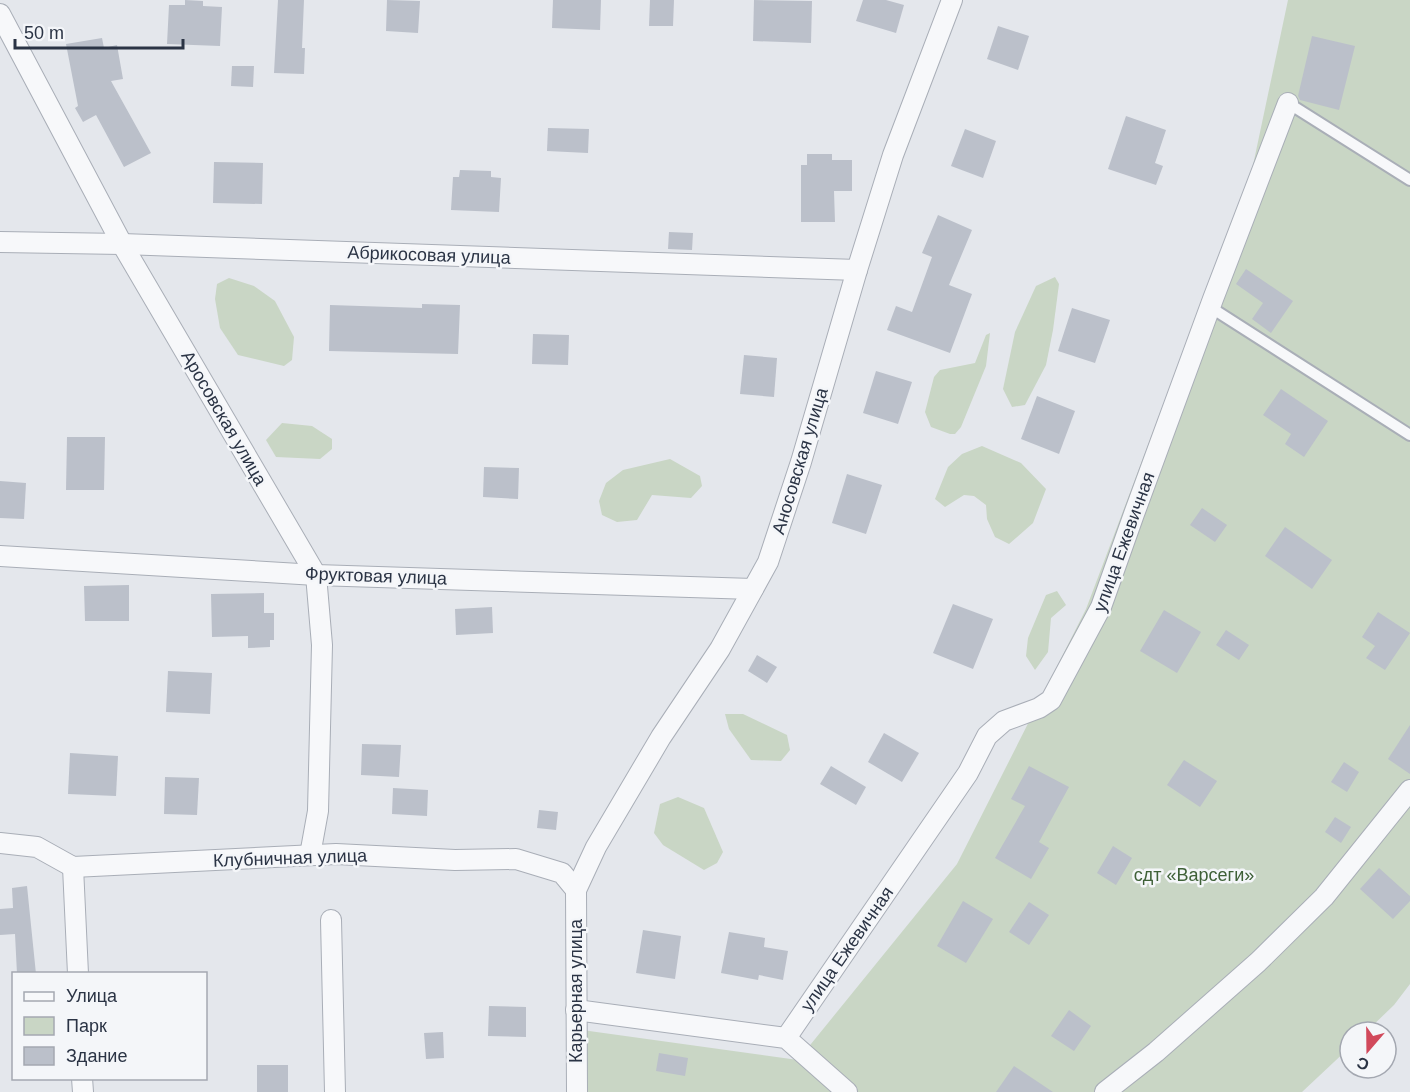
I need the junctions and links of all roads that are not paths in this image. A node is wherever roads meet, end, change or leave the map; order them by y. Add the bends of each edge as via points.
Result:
1 (952, 0) edge
2 (0, 14) edge
3 (1288, 103) joint
4 (1410, 180) edge
5 (0, 242) edge
6 (122, 244) junction
7 (857, 270) junction
8 (1210, 307) junction
9 (1410, 435) edge
10 (0, 556) edge
11 (316, 575) junction
12 (753, 589) junction
13 (1410, 790) edge
14 (0, 843) edge
15 (310, 855) junction
16 (73, 867) junction
17 (576, 890) junction
18 (331, 920) dead end
19 (78, 972) edge
20 (576, 1010) junction
21 (786, 1038) junction
22 (335, 1092) edge
23 (577, 1092) edge
24 (847, 1092) edge
25 (1105, 1092) edge

1 - 7 street, Аносовская улица via 893,155
2 - 6 street, Аросовская улица
3 - 4 lane
3 - 8 street, улица Ежевичная
5 - 6 street, Абрикосовая улица
6 - 7 street, Абрикосовая улица
6 - 11 street, Аросовская улица
7 - 12 street, Аносовская улица via 801,462 768,562
8 - 9 lane
8 - 21 street, улица Ежевичная via 1101,607 1051,700 1004,722 987,736 968,773
10 - 11 street, Фруктовая улица
11 - 12 street, Фруктовая улица
11 - 15 street, Аросовская улица via 322,645 318,811
12 - 17 street, Аносовская улица via 720,649 661,737
13 - 25 street via 1324,897 1258,962
14 - 16 street via 37,847
15 - 16 street, Клубничная улица
15 - 17 street, Клубничная улица via 516,859 562,873
16 - 19 street
17 - 20 street, Карьерная улица
18 - 22 street
20 - 21 street
20 - 23 street, Карьерная улица
21 - 24 street

